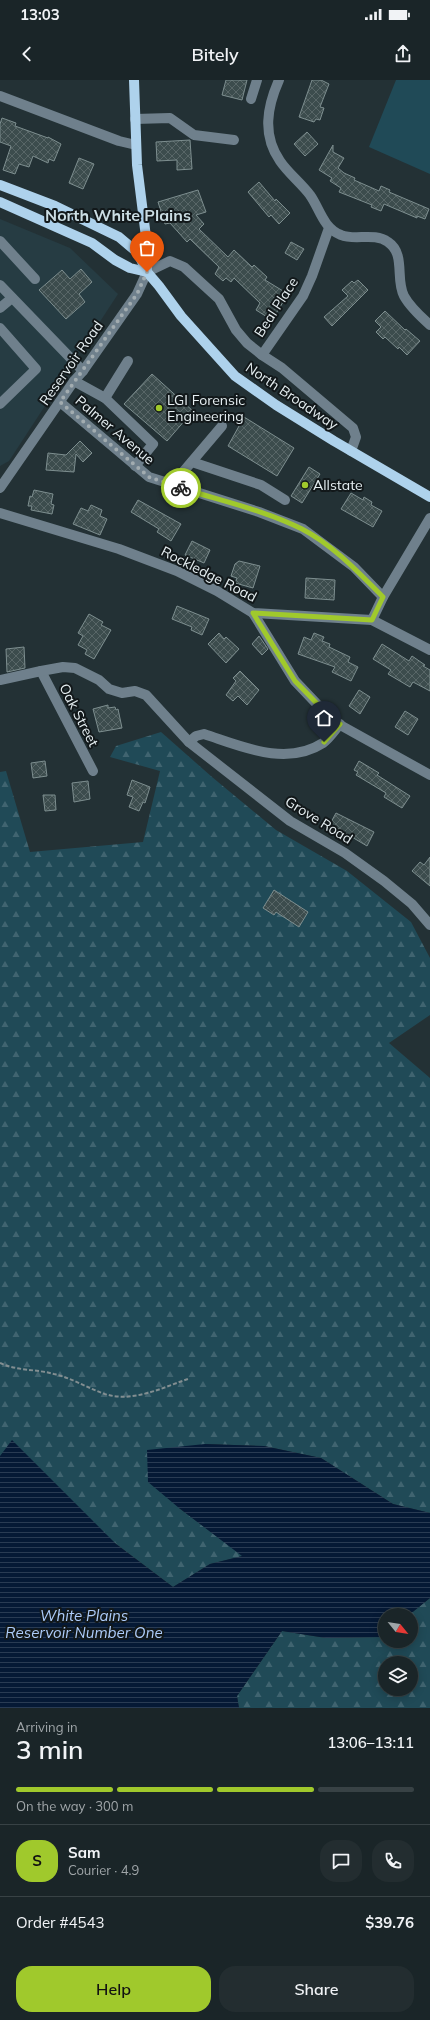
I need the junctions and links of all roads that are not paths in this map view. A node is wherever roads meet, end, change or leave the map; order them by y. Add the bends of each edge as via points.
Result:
1 (134, 80) edge
2 (257, 80) edge
3 (279, 80) edge
4 (0, 96) edge
5 (251, 99) dead end
6 (135, 119) junction
7 (234, 140) dead end
8 (136, 145) junction
9 (0, 185) edge
10 (0, 202) edge
11 (329, 228) junction
12 (0, 241) edge
13 (147, 272) junction
14 (34, 280) dead end
15 (0, 285) edge
16 (12, 298) junction
17 (0, 308) edge
18 (430, 325) edge
19 (0, 328) edge
20 (262, 355) junction
21 (128, 361) dead end
22 (83, 371) junction
23 (74, 381) junction
24 (105, 398) junction
25 (60, 402) junction
26 (0, 404) edge
27 (222, 426) dead end
28 (351, 450) junction
29 (192, 462) junction
30 (135, 466) junction
31 (172, 485) junction
32 (0, 488) edge
33 (430, 497) edge
34 (285, 500) dead end
35 (0, 513) edge
36 (430, 518) edge
37 (383, 597) junction
38 (253, 613) junction
39 (374, 616) junction
40 (430, 650) edge
41 (41, 671) junction
42 (0, 680) edge
43 (340, 724) junction
44 (189, 742) junction
45 (92, 771) dead end
46 (430, 774) edge
47 (430, 925) edge

1 - 6 main road
2 - 5 street
3 - 11 street via 268,117 270,141 280,161 310,195
4 - 8 street
6 - 7 street via 170,118 194,134
6 - 8 main road
8 - 13 main road via 140,202 147,245
9 - 13 main road, North Broadway via 55,206 119,237 138,253
10 - 13 main road via 92,243 130,268
11 - 18 street via 342,236 377,238 388,242 399,258 400,284 404,296
11 - 20 street, Beal Place via 303,296
12 - 14 street
13 - 20 street via 170,261 184,267 219,299 236,330
13 - 22 street, Reservoir Road via 137,294
13 - 28 main road, North Broadway via 198,336 236,376 276,405
15 - 16 street
16 - 17 street
16 - 22 street
19 - 26 street via 36,369
20 - 28 street via 282,368 354,428 356,436
21 - 24 street
22 - 23 street, Reservoir Road
23 - 24 street
23 - 25 street, Reservoir Road
24 - 30 street via 154,444
25 - 30 street, Palmer Avenue
25 - 32 street, Reservoir Road
27 - 29 street
28 - 33 main road, North Broadway
29 - 31 street
29 - 34 street via 261,485
30 - 31 street, Palmer Avenue via 149,477
31 - 37 street, Palmer Avenue via 259,512 303,529 354,567
35 - 38 street, Rockledge Road via 119,548 177,571
36 - 37 street
37 - 39 street
38 - 39 street, Rockledge Road
38 - 43 street via 295,681
39 - 40 street, Rockledge Road
41 - 42 street, Grove Road
41 - 44 street, Grove Road via 63,667 75,668 99,680 109,689 122,693 135,691 146,695
41 - 45 street, Oak Street
43 - 44 street via 324,742 297,753 257,752 204,734
43 - 46 street
44 - 47 street, Grove Road via 290,821 345,853 384,881 412,904

